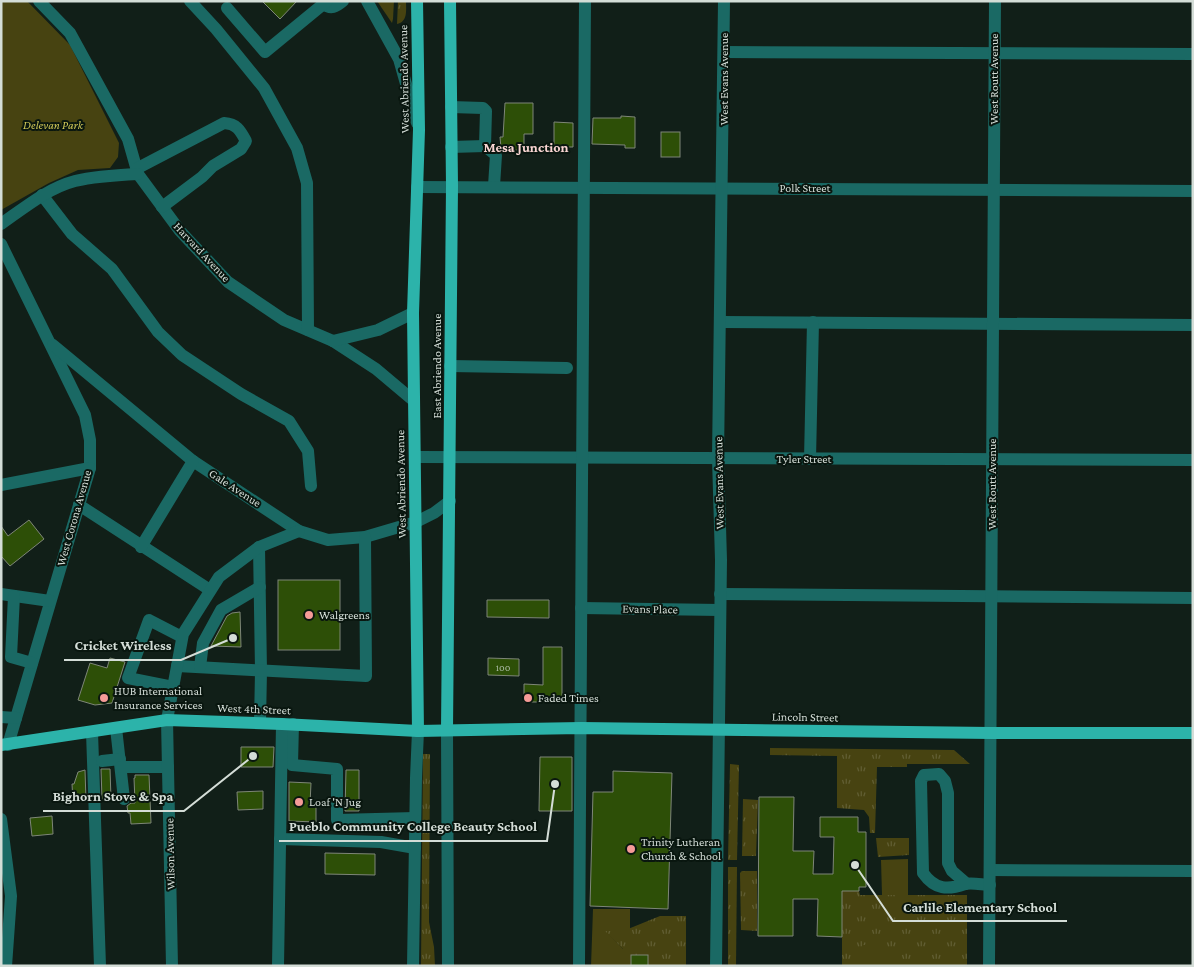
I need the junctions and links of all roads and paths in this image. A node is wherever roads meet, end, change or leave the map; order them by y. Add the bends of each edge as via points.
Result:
1 (39, 1) edge
2 (190, 1) edge
3 (343, 1) edge
4 (367, 1) edge
5 (417, 1) edge
6 (450, 1) edge
7 (585, 1) edge
8 (724, 1) edge
9 (995, 1) edge
10 (325, 2) edge
11 (226, 8) dead end
12 (724, 52) junction
13 (994, 53) junction
14 (1193, 54) edge
15 (451, 107) junction
16 (419, 130) junction
17 (485, 146) junction
18 (451, 147) junction
19 (137, 172) junction
20 (452, 186) junction
21 (494, 186) junction
22 (416, 187) junction
23 (584, 187) junction
24 (723, 188) junction
25 (994, 190) junction
26 (1193, 191) edge
27 (42, 196) junction
28 (162, 207) junction
29 (1, 224) edge
30 (1, 244) edge
31 (413, 312) junction
32 (721, 322) junction
33 (813, 322) junction
34 (993, 324) junction
35 (1193, 325) edge
36 (308, 330) junction
37 (48, 341) junction
38 (333, 341) junction
39 (450, 366) junction
40 (567, 368) dead end
41 (414, 401) junction
42 (416, 457) junction
43 (450, 457) junction
44 (582, 458) junction
45 (718, 458) junction
46 (810, 459) junction
47 (992, 459) junction
48 (1193, 460) edge
49 (193, 461) junction
50 (90, 468) junction
51 (1, 485) edge
52 (311, 486) dead end
53 (450, 501) junction
54 (79, 505) junction
55 (416, 522) junction
56 (299, 531) junction
57 (365, 536) junction
58 (141, 547) junction
59 (259, 547) junction
60 (260, 587) junction
61 (210, 590) junction
62 (1, 594) edge
63 (720, 594) junction
64 (14, 596) junction
65 (991, 597) junction
66 (1193, 598) edge
67 (50, 601) junction
68 (580, 608) junction
69 (720, 610) junction
70 (182, 637) junction
71 (32, 663) junction
72 (177, 666) junction
73 (200, 667) junction
74 (261, 671) junction
75 (173, 688) junction
76 (1, 717) edge
77 (16, 718) junction
78 (167, 720) junction
79 (260, 723) junction
80 (287, 724) junction
81 (116, 728) junction
82 (581, 728) junction
83 (447, 730) junction
84 (720, 730) junction
85 (418, 731) junction
86 (92, 732) junction
87 (1193, 732) edge
88 (991, 733) junction
89 (5, 745) edge
90 (102, 761) dead end
91 (120, 763) junction
92 (168, 767) junction
93 (124, 799) dead end
94 (415, 818) junction
95 (1, 819) edge
96 (280, 839) junction
97 (415, 848) junction
98 (990, 870) junction
99 (1193, 870) edge
100 (966, 884) junction
101 (990, 885) junction
102 (6, 966) edge
103 (100, 966) edge
104 (172, 966) edge
105 (278, 966) edge
106 (413, 966) edge
107 (448, 966) edge
108 (579, 966) edge
109 (716, 966) edge
110 (990, 966) edge

1 - 19 street, Harvard Avenue via 70,33 128,139
2 - 36 street via 264,88 297,148 307,184
3 - 10 street via 333,8 327,7
4 - 16 street via 399,59
5 - 16 main road, West Abriendo Avenue
6 - 15 main road, East Abriendo Avenue
7 - 23 street
8 - 12 street, West Evans Avenue
9 - 13 street, West Routt Avenue
10 - 11 street via 265,52
12 - 13 street
12 - 24 street, West Evans Avenue
13 - 14 street
13 - 25 street, West Routt Avenue
15 - 17 street via 483,108 486,111
15 - 18 main road, East Abriendo Avenue
16 - 22 main road, West Abriendo Avenue
17 - 18 street
17 - 21 street via 496,155
18 - 20 main road, East Abriendo Avenue
19 - 27 street via 74,181
19 - 28 street, Harvard Avenue
19 - 28 street via 224,123 239,127 246,141 241,149 213,166
20 - 21 street, Polk Street
20 - 22 street, Polk Street
20 - 39 main road, East Abriendo Avenue
21 - 23 street, Polk Street
22 - 31 main road, West Abriendo Avenue
23 - 24 street, Polk Street
23 - 44 street
24 - 25 street, Polk Street
24 - 32 street, West Evans Avenue
25 - 26 street, Polk Street
25 - 34 street, West Routt Avenue
27 - 29 street
27 - 52 street via 72,234 112,269 158,332 182,355 289,421 308,451
28 - 36 street, Harvard Avenue via 228,282 284,320
30 - 37 street, West Corona Avenue
31 - 38 street via 378,330
31 - 41 main road, West Abriendo Avenue
32 - 33 street
32 - 45 street, West Evans Avenue
33 - 34 street
33 - 46 street
34 - 35 street
34 - 47 street, West Routt Avenue
36 - 38 street, Harvard Avenue
37 - 49 street, Gale Avenue
37 - 50 street, West Corona Avenue via 85,415 90,440
38 - 41 street, Harvard Avenue via 376,369
39 - 40 street
39 - 43 main road, East Abriendo Avenue
41 - 42 main road, West Abriendo Avenue
42 - 43 street, Tyler Street
42 - 55 main road, West Abriendo Avenue
43 - 44 street, Tyler Street
43 - 53 main road, East Abriendo Avenue
44 - 45 street, Tyler Street
44 - 68 street
45 - 46 street, Tyler Street
45 - 63 street, West Evans Avenue
46 - 47 street, Tyler Street
47 - 48 street, Tyler Street
47 - 65 street, West Routt Avenue
49 - 56 street, Gale Avenue
49 - 58 street
50 - 51 street
50 - 54 street, West Corona Avenue
53 - 55 street, Gale Avenue
53 - 83 main road, East Abriendo Avenue
54 - 58 street
54 - 67 street, West Corona Avenue
55 - 57 street, Gale Avenue
55 - 85 main road, West Abriendo Avenue
56 - 57 street, Gale Avenue via 328,540
56 - 59 street, Wilson Avenue
57 - 74 street via 366,676
58 - 61 street
59 - 60 street
59 - 61 street, Wilson Avenue via 219,577
60 - 73 street via 221,610 203,643
60 - 74 street
61 - 70 street, Wilson Avenue
62 - 64 street
63 - 65 street
63 - 69 street, West Evans Avenue
64 - 67 street
64 - 71 street via 12,657
65 - 66 street
65 - 88 street, West Routt Avenue
67 - 71 street, West Corona Avenue
68 - 69 street, Evans Place
68 - 82 street
69 - 84 street, West Evans Avenue
70 - 72 street, Wilson Avenue
70 - 75 street via 149,620 128,678
71 - 77 street, West Corona Avenue
72 - 73 street
72 - 75 street, Wilson Avenue
73 - 74 street
74 - 79 street
75 - 78 street, Wilson Avenue
76 - 77 street
77 - 89 street, West Corona Avenue
78 - 79 main road, West 4th Street
78 - 81 main road, West 4th Street
78 - 92 street, Wilson Avenue
79 - 80 main road, West 4th Street
80 - 85 main road, West 4th Street
80 - 94 street via 292,765 337,769 337,820
80 - 96 street
81 - 86 main road, West 4th Street
81 - 91 street
82 - 83 main road, Lincoln Street
82 - 84 main road, Lincoln Street
82 - 108 street
83 - 85 main road, Lincoln Street
83 - 107 street
84 - 88 main road, Lincoln Street
84 - 109 street, West Evans Avenue
85 - 94 street, West Abriendo Avenue
86 - 89 main road, West 4th Street
86 - 103 street
87 - 88 main road, Lincoln Street
88 - 98 street, West Routt Avenue
90 - 91 street
91 - 92 street
91 - 93 street
92 - 104 street, Wilson Avenue
94 - 97 street, West Abriendo Avenue
95 - 102 street via 11,896
96 - 97 street via 382,842
96 - 105 street
97 - 106 street, West Abriendo Avenue
98 - 99 street
98 - 101 street, West Routt Avenue
100 - 100 street via 948,863 948,792 945,781 938,774 924,775 920,781 923,873 940,887 960,888
100 - 101 street
101 - 110 street, West Routt Avenue

